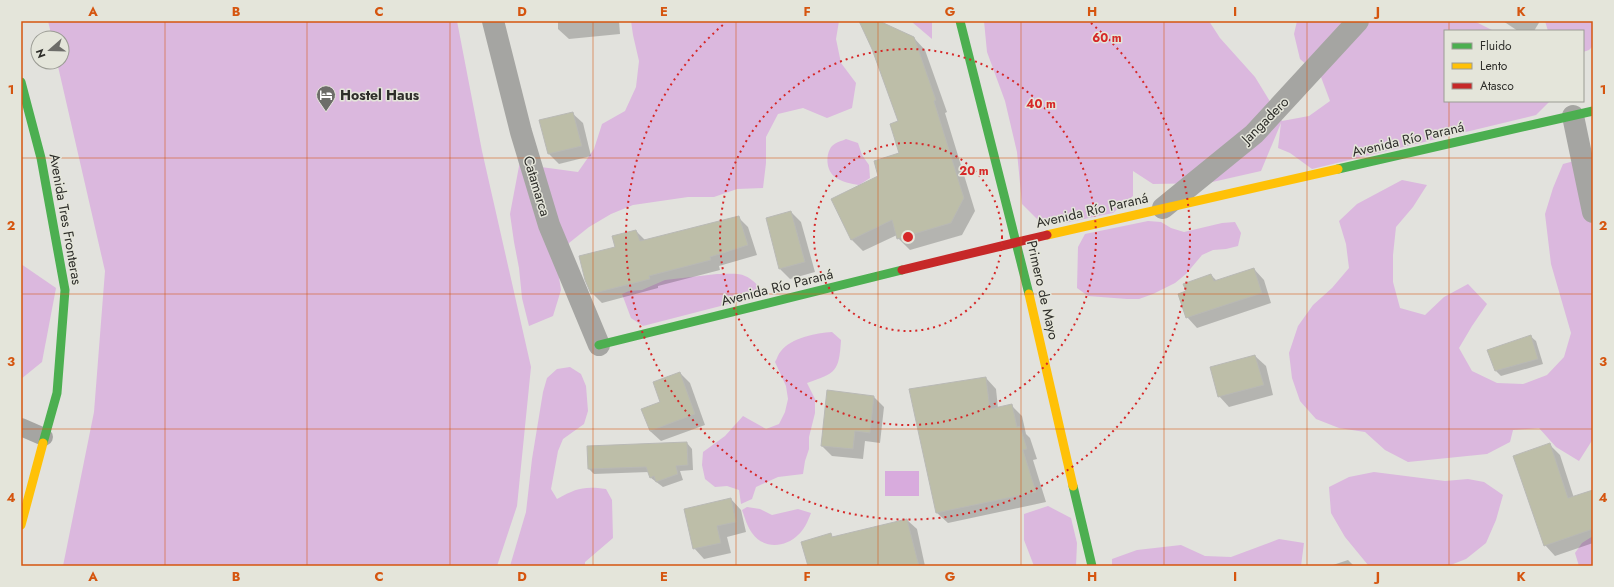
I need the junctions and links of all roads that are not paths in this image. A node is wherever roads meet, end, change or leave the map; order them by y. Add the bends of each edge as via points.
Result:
1 (493, 21) edge
2 (960, 21) edge
3 (1358, 21) edge
4 (21, 82) edge
5 (1583, 113) edge
6 (1164, 208) junction
7 (1593, 212) edge
8 (1017, 242) junction
9 (599, 345) joint
10 (21, 426) edge
11 (44, 437) junction
12 (21, 525) edge
13 (1092, 566) edge

1 - 9 street, Catamarca via 521,132 549,225
2 - 8 main road, Primero de Mayo
3 - 6 street, Jangadero via 1254,134
4 - 11 main road, Avenida Tres Fronteras via 41,158 65,290 57,393
5 - 6 main road, Avenida Río Paraná
5 - 7 street
6 - 8 main road, Avenida Río Paraná
8 - 9 main road, Avenida Río Paraná
8 - 13 main road, Primero de Mayo
10 - 11 lane
11 - 12 main road, Avenida Tres Fronteras

